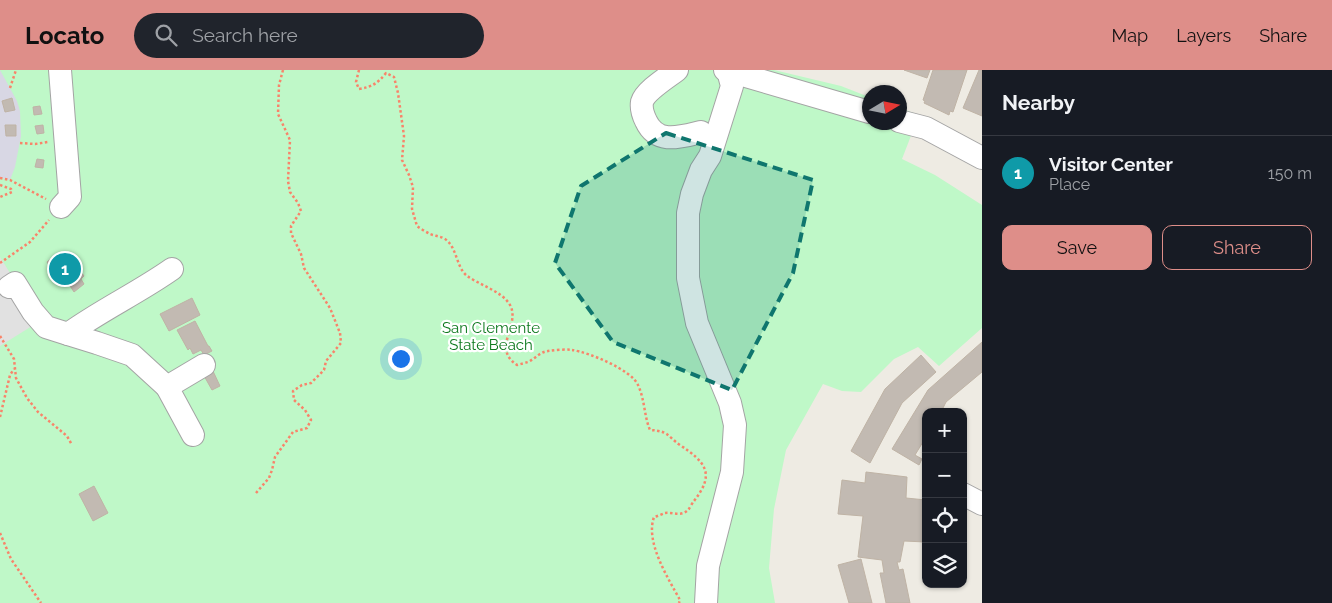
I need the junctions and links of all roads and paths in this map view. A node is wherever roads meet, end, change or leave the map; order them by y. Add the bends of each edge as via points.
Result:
1 (16, 70) edge
2 (283, 70) edge
3 (358, 70) edge
4 (677, 70) edge
5 (726, 71) edge
6 (57, 73) edge
7 (10, 88) dead end
8 (862, 110) edge
9 (907, 122) edge
10 (701, 132) junction
11 (49, 142) dead end
12 (20, 143) dead end
13 (982, 158) edge
14 (701, 170) junction
15 (0, 178) edge
16 (0, 185) edge
17 (0, 196) edge
18 (61, 207) junction
19 (0, 263) edge
20 (172, 269) dead end
21 (8, 287) dead end
22 (68, 334) junction
23 (0, 336) edge
24 (204, 365) dead end
25 (15, 367) junction
26 (167, 387) junction
27 (0, 417) edge
28 (193, 435) dead end
29 (72, 445) dead end
30 (256, 493) dead end
31 (967, 496) edge
32 (982, 504) edge
33 (0, 533) edge
34 (41, 603) edge
35 (679, 603) edge
36 (706, 603) edge

1 - 7 path
2 - 30 path via 278,114 290,140 290,192 301,211 291,226 291,232 304,268 330,308 341,343 326,361 324,370 310,383 293,391 294,400 311,420 307,428 293,432 275,457 269,478
3 - 35 path via 356,82 359,89 379,82 386,73 394,77 404,136 402,160 413,187 412,209 417,226 446,239 464,273 510,306 512,322 506,351 511,361 517,365 546,351 572,350 622,370 638,383 650,430 670,435 701,460 706,473 705,484 689,510 654,517 651,526 655,547
4 - 10 street via 648,92 642,102 643,114 649,127 660,137
5 - 8 street
5 - 10 street via 714,89
5 - 14 street via 732,86 710,156
6 - 18 street via 70,197
9 - 13 street via 926,128
10 - 14 street via 697,151
11 - 12 path
14 - 36 street via 688,213 688,278 697,323 730,403 735,426 732,472 708,566
15 - 18 path
16 - 17 path via 12,192
18 - 19 path via 30,242
20 - 22 street
21 - 22 street via 15,283 46,327
22 - 26 street via 132,355
23 - 25 path via 14,359
24 - 26 street
25 - 27 path
25 - 29 path via 16,378 31,405 67,436
26 - 28 street
31 - 32 street
33 - 34 path via 12,559

